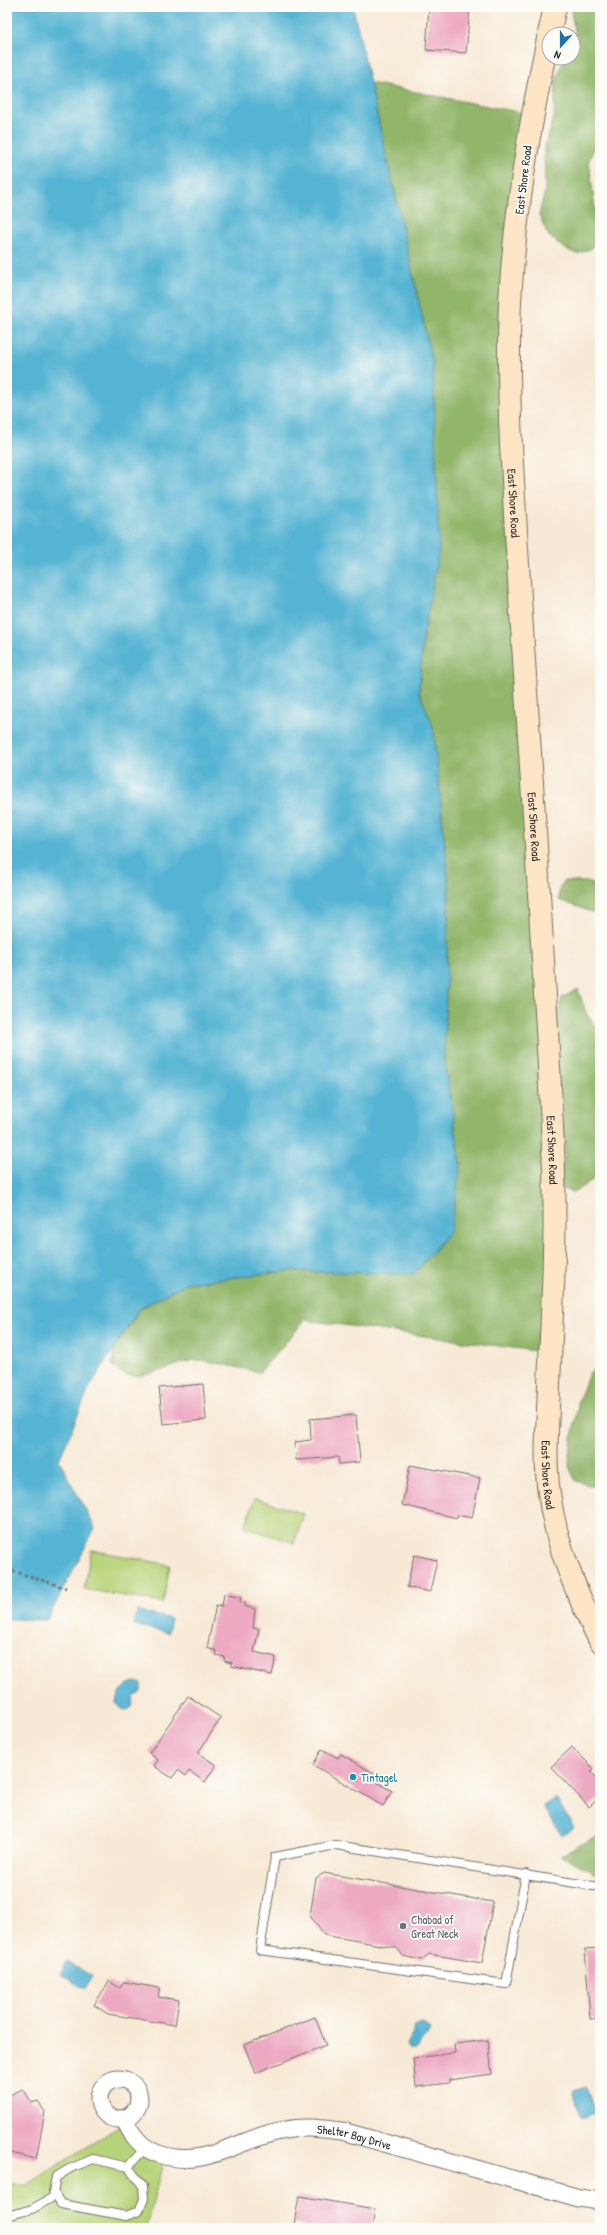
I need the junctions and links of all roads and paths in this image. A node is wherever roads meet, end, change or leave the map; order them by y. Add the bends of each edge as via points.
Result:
1 (554, 7) edge
2 (7, 1569) edge
3 (66, 1588) dead end
4 (600, 1641) edge
5 (526, 1874) junction
6 (600, 1888) edge
7 (124, 2119) dead end
8 (144, 2149) junction
9 (128, 2167) junction
10 (55, 2196) junction
11 (600, 2201) edge
12 (7, 2216) edge

1 - 4 main road, East Shore Road via 526,154 512,282 510,444 554,1175 554,1268 547,1457 549,1492 557,1533 575,1590
2 - 3 path
5 - 5 lane via 506,1984 260,1950 275,1857 336,1845
5 - 6 lane
7 - 8 street
8 - 9 lane
8 - 11 street, Shelter Bay Drive via 171,2159 193,2159 220,2153 253,2138 284,2130 310,2128 342,2131 579,2198
9 - 10 lane via 93,2159 56,2177 53,2192
9 - 10 lane via 142,2186 144,2199 139,2211 126,2216 61,2204
10 - 12 lane via 32,2209

